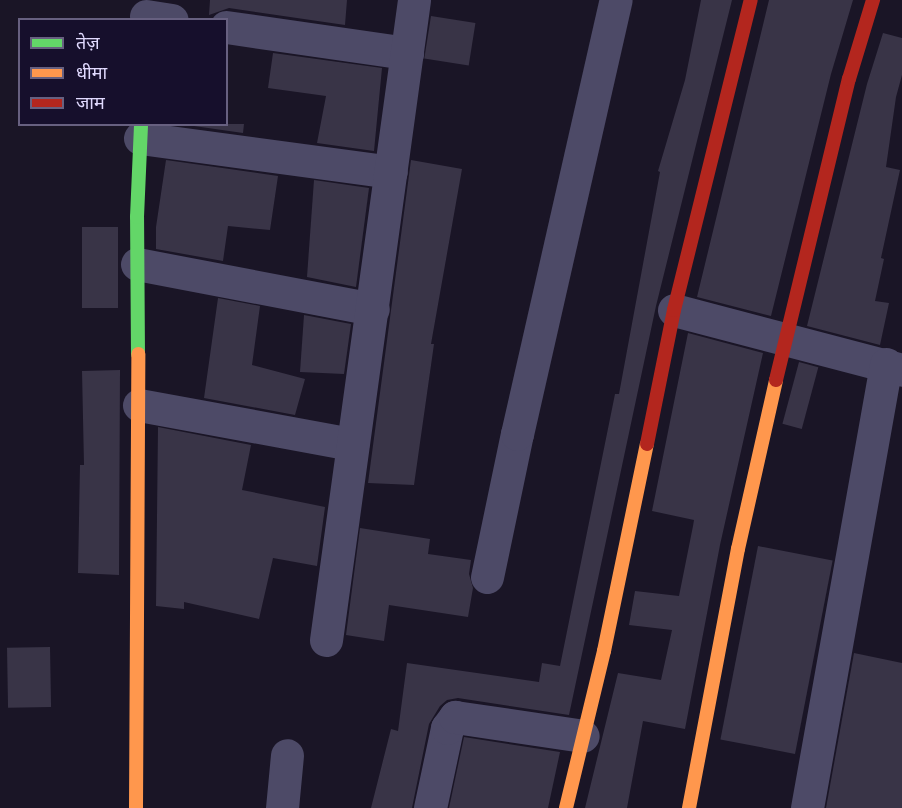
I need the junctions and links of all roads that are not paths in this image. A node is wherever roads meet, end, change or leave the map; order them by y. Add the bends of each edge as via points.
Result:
1 (414, 0) edge
2 (616, 0) edge
3 (751, 0) edge
4 (873, 0) edge
5 (228, 27) edge
6 (407, 53) junction
7 (140, 131) edge
8 (391, 172) junction
9 (137, 264) junction
10 (373, 309) junction
11 (674, 310) junction
12 (785, 338) junction
13 (894, 367) edge
14 (139, 405) junction
15 (352, 444) junction
16 (487, 577) dead end
17 (326, 639) dead end
18 (583, 736) junction
19 (287, 755) dead end
20 (136, 808) edge
21 (282, 808) edge
22 (430, 808) edge
23 (566, 808) edge
24 (689, 808) edge
25 (807, 808) edge

1 - 6 street
2 - 16 street
3 - 11 street
4 - 12 street via 849,79
5 - 6 street
6 - 8 street
7 - 8 street
7 - 9 street
8 - 10 street
9 - 10 street
9 - 14 street
10 - 15 street
11 - 12 street
11 - 18 street
12 - 13 street
12 - 24 street via 738,549
13 - 25 street
14 - 15 street
14 - 20 street
15 - 17 street
18 - 22 street via 455,717 447,728
18 - 23 street
19 - 21 street

